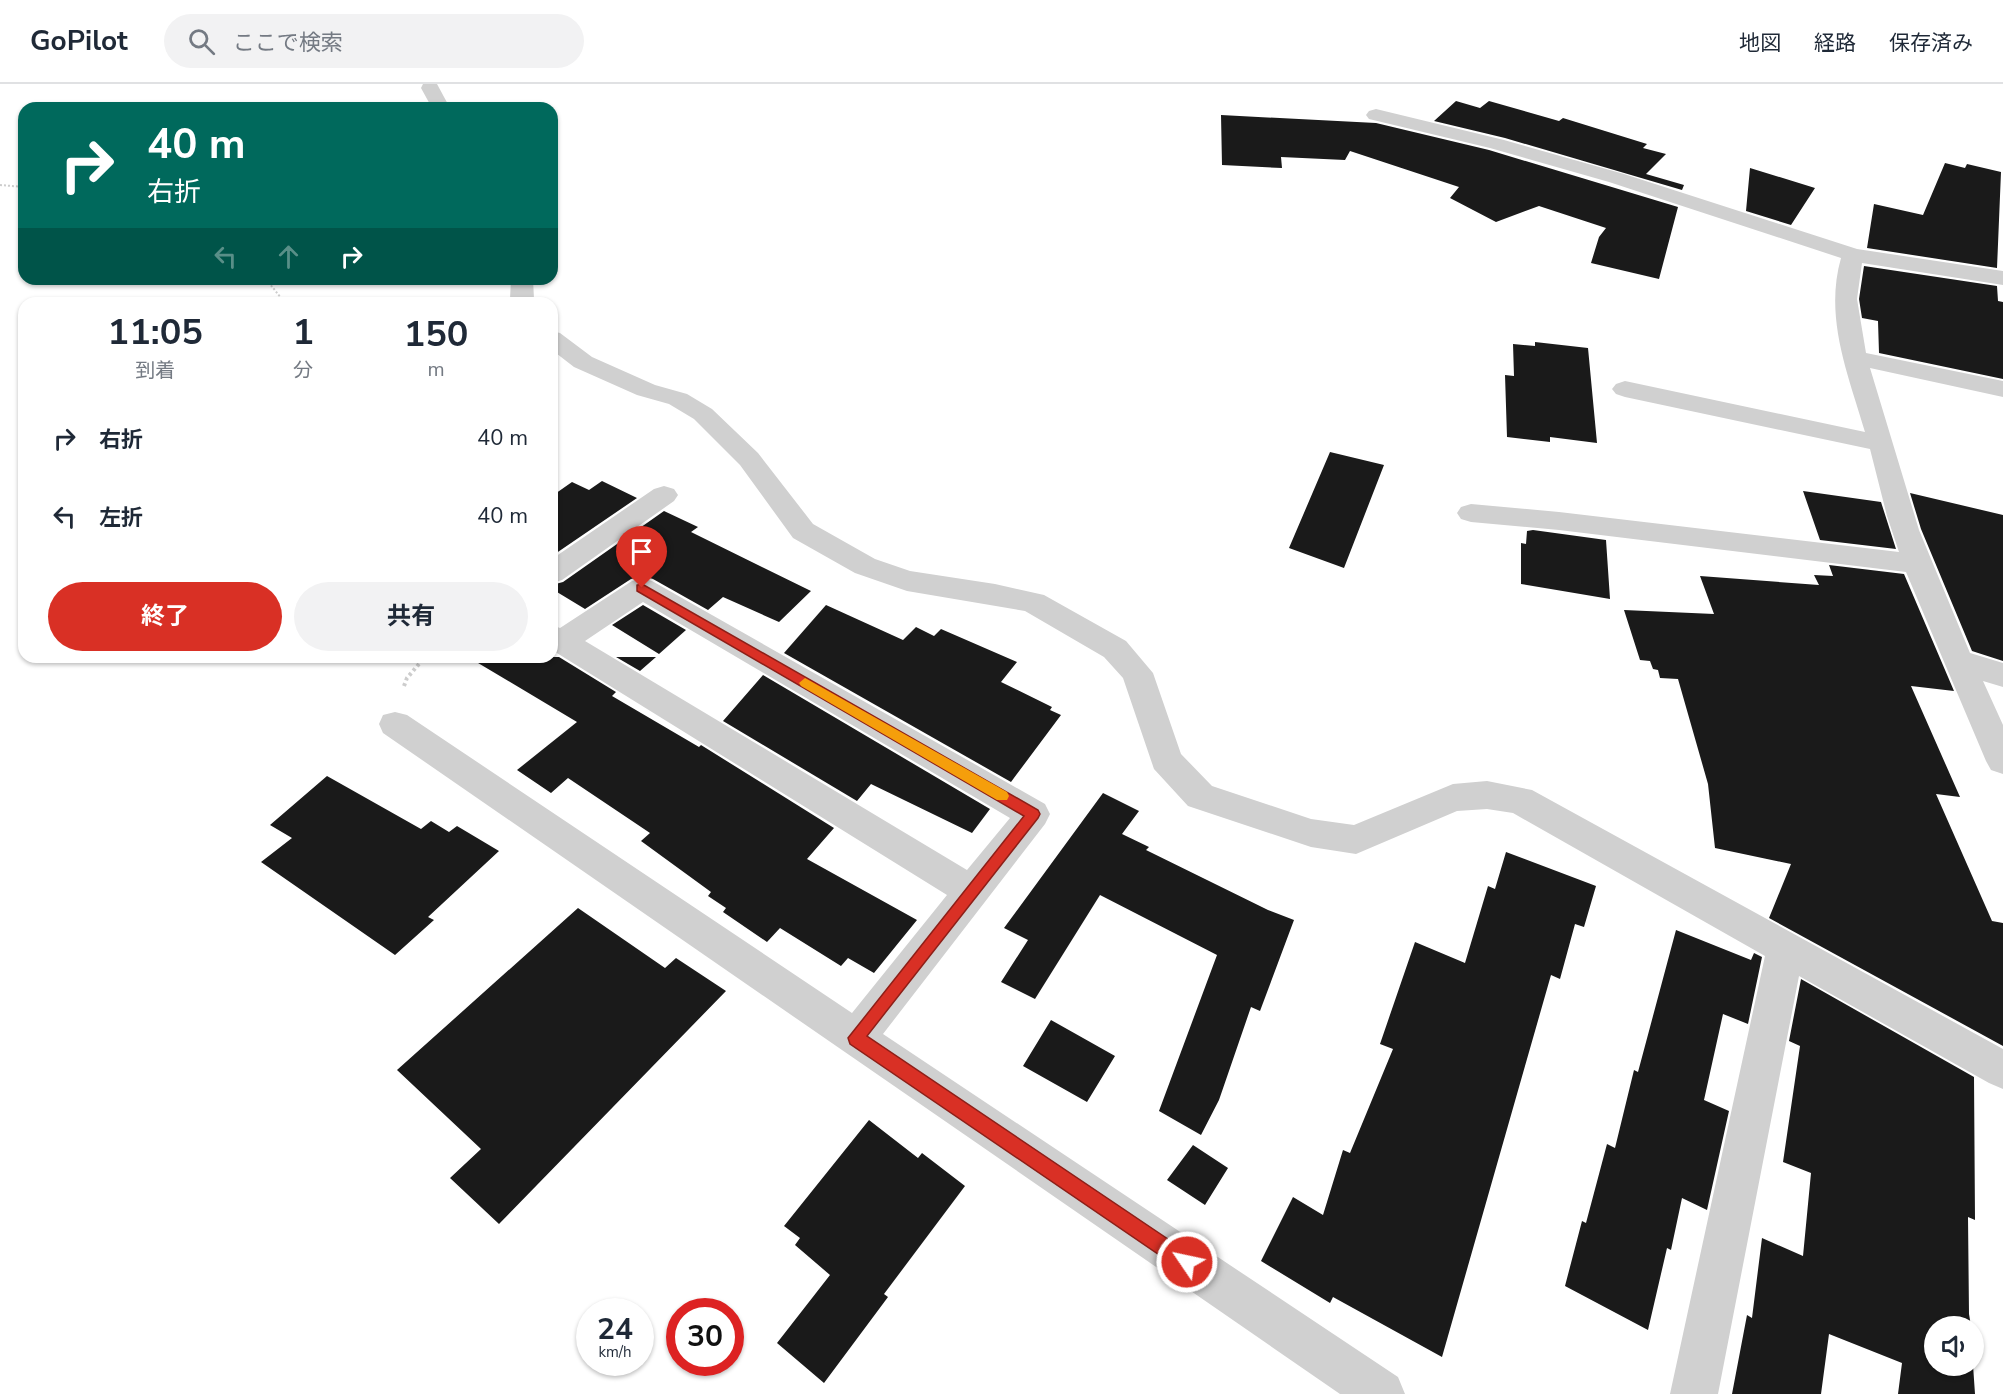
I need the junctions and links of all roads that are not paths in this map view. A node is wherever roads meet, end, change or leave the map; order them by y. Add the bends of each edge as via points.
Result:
1 (430, 88) dead end
2 (438, 102) edge
3 (1376, 115) dead end
4 (1853, 255) junction
5 (2003, 278) edge
6 (558, 343) edge
7 (1856, 358) junction
8 (1625, 389) dead end
9 (2003, 389) edge
10 (1881, 443) junction
11 (664, 495) dead end
12 (1471, 513) dead end
13 (1918, 564) junction
14 (558, 569) edge
15 (558, 638) edge
16 (558, 640) edge
17 (1960, 663) junction
18 (2003, 675) edge
19 (394, 724) dead end
20 (2003, 761) edge
21 (972, 892) junction
22 (1786, 948) junction
23 (856, 1038) junction
24 (2003, 1070) edge
25 (1382, 1394) edge
26 (1694, 1394) edge

1 - 2 street
3 - 4 street via 1712,206
4 - 5 street
4 - 7 street via 1845,294
6 - 22 street via 583,362 646,390 678,399 703,414 749,459 803,531 865,566 907,581 1033,602 1114,649 1137,673 1166,760 1200,796 1311,833 1356,840 1453,798 1486,795 1520,800
7 - 9 street
7 - 10 street
8 - 10 street
10 - 13 street
11 - 14 street
12 - 13 street
13 - 17 street
15 - 21 street via 642,588 1033,814
16 - 21 street
17 - 18 street
17 - 20 street
19 - 23 street
21 - 23 street
22 - 24 street
22 - 26 street
23 - 25 street

